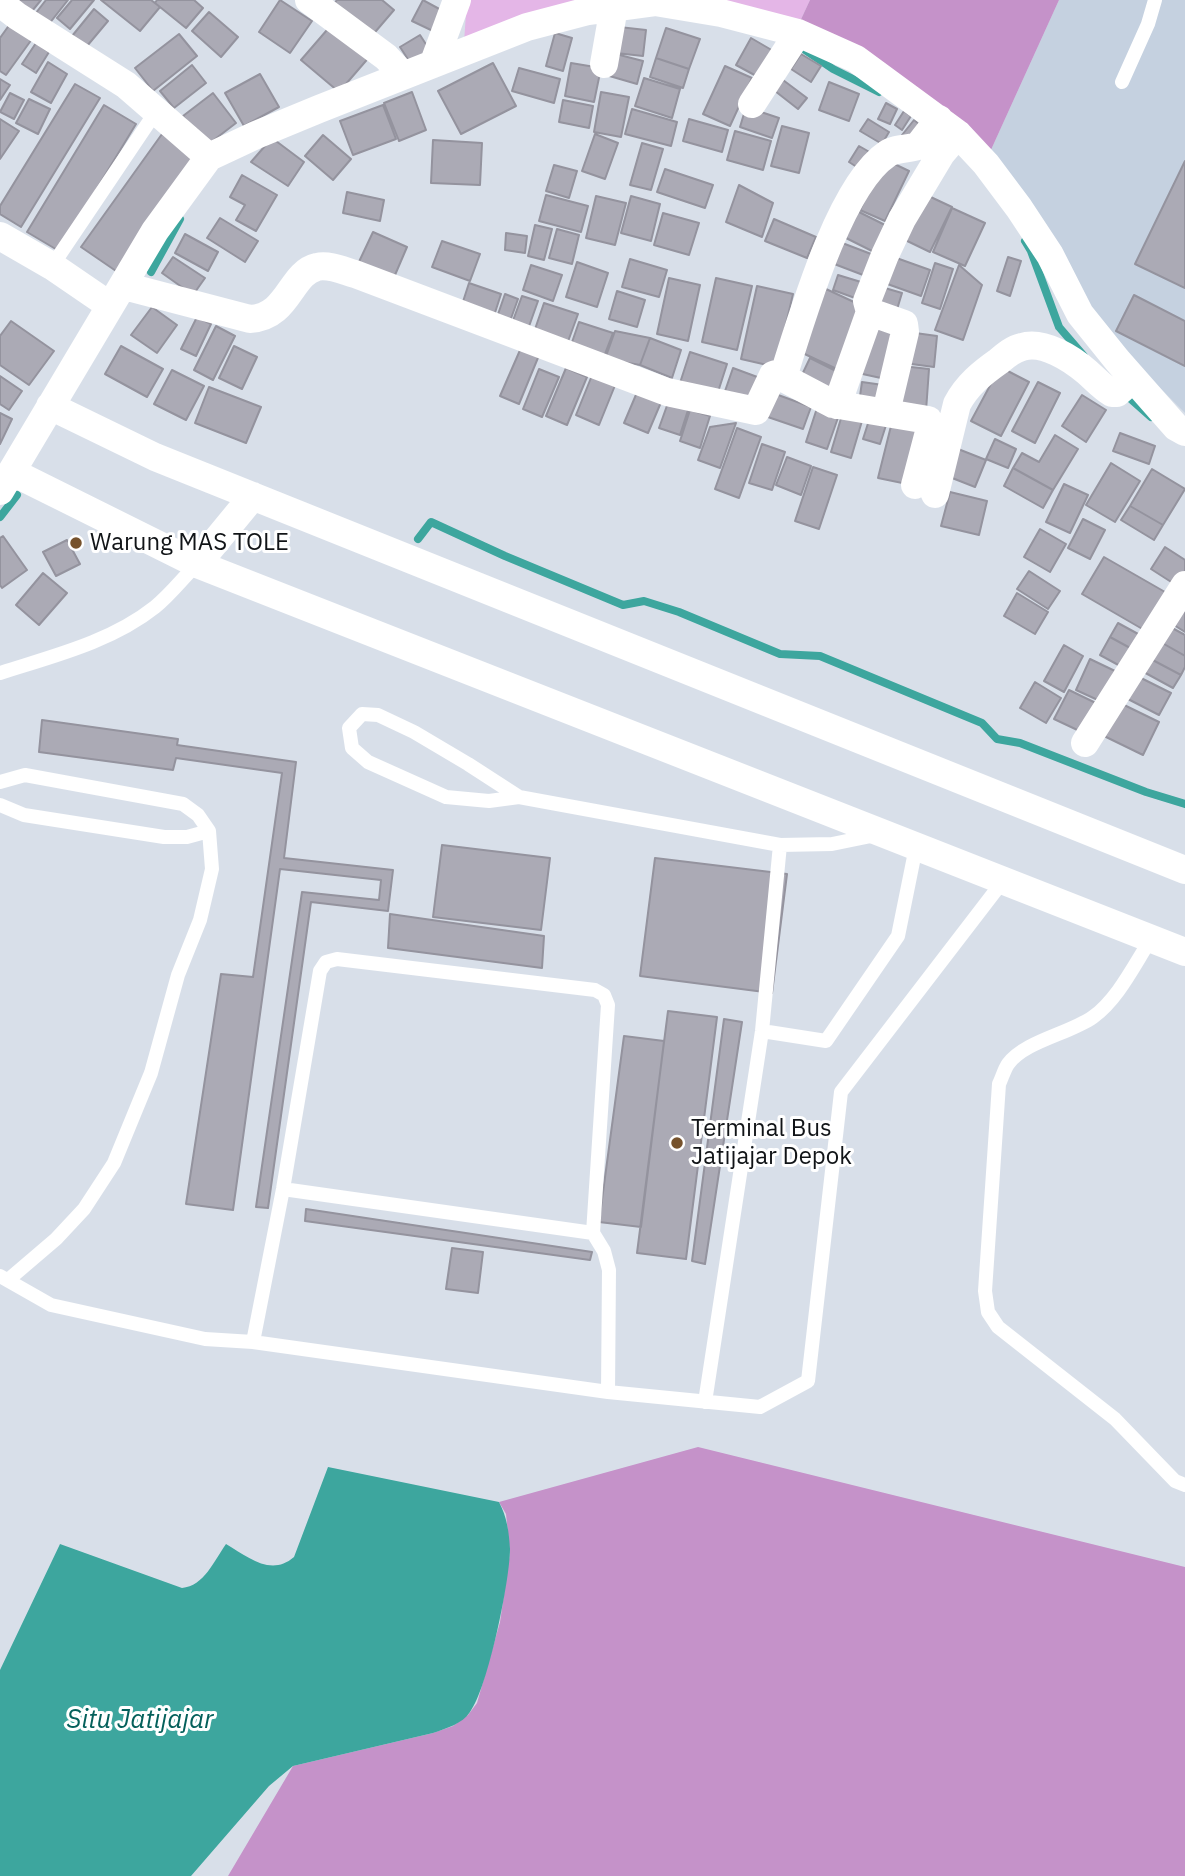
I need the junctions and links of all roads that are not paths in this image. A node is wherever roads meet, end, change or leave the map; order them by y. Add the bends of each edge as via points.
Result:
1 (309, 0) edge
2 (457, 0) edge
3 (1155, 0) edge
4 (0, 3) edge
5 (613, 15) junction
6 (795, 39) junction
7 (434, 62) junction
8 (604, 64) dead end
9 (403, 75) junction
10 (1122, 82) dead end
11 (752, 104) dead end
12 (157, 110) junction
13 (944, 132) junction
14 (209, 158) junction
15 (0, 236) edge
16 (52, 266) junction
17 (116, 296) junction
18 (870, 312) junction
19 (783, 377) junction
20 (1126, 385) junction
21 (837, 405) junction
22 (50, 406) junction
23 (886, 412) junction
24 (1185, 432) edge
25 (6, 482) edge
26 (253, 496) junction
27 (197, 564) junction
28 (1185, 585) edge
29 (0, 673) edge
30 (1085, 743) dead end
31 (0, 782) edge
32 (519, 797) junction
33 (0, 805) edge
34 (209, 831) junction
35 (883, 834) junction
36 (780, 845) junction
37 (916, 847) junction
38 (1185, 870) edge
39 (1003, 881) junction
40 (1151, 939) junction
41 (1185, 952) edge
42 (762, 1031) junction
43 (283, 1189) junction
44 (593, 1233) junction
45 (4, 1278) edge
46 (253, 1342) junction
47 (608, 1392) junction
48 (705, 1402) junction
49 (1185, 1485) edge

1 - 9 street
2 - 7 street
3 - 10 lane
4 - 12 street
5 - 6 street via 655,2 721,13
5 - 7 street via 588,11 527,27
5 - 8 street
6 - 11 street
6 - 13 street via 856,59
7 - 9 street
9 - 14 street
12 - 14 street
12 - 16 lane
13 - 18 street via 885,255 867,301
13 - 19 street via 886,155 863,179 833,233
13 - 20 street via 986,164 1019,208
14 - 17 street via 155,231
15 - 16 street
16 - 17 street
17 - 19 street via 263,319 306,274 316,267 330,267 667,392 756,411 773,375
17 - 22 street
18 - 21 street
18 - 23 street via 904,324
19 - 21 street
20 - 23 street via 1108,392 1084,369 1045,348 1024,346 1011,352 964,391 925,490 929,423 925,418
20 - 24 street
21 - 23 street
22 - 25 street
22 - 26 street via 155,457
25 - 27 street
26 - 27 street
26 - 38 street
27 - 29 lane via 156,606 117,631
27 - 35 street
28 - 30 street
31 - 34 lane via 25,775 183,804
32 - 32 lane via 489,801 446,797 368,762 352,748 349,728 362,714 378,715
32 - 36 lane
33 - 34 lane via 24,815 164,837
34 - 45 lane via 212,869 200,920 178,975 151,1073 114,1163 84,1209 56,1239
35 - 36 lane via 832,844
35 - 37 street
36 - 42 lane
37 - 39 street
37 - 42 lane via 898,936 826,1041
39 - 40 street
39 - 48 lane via 841,1092 808,1381 760,1407
40 - 41 street
40 - 49 lane via 1095,1016 1028,1048 1009,1063 999,1084 985,1292 988,1312 998,1327 1115,1419 1175,1481
42 - 48 lane
43 - 44 lane
43 - 44 lane via 320,971 326,962 337,959 594,990 604,995 608,1005
43 - 46 lane
44 - 47 lane via 609,1270
45 - 46 lane via 51,1305 205,1339
46 - 47 lane
47 - 48 lane

